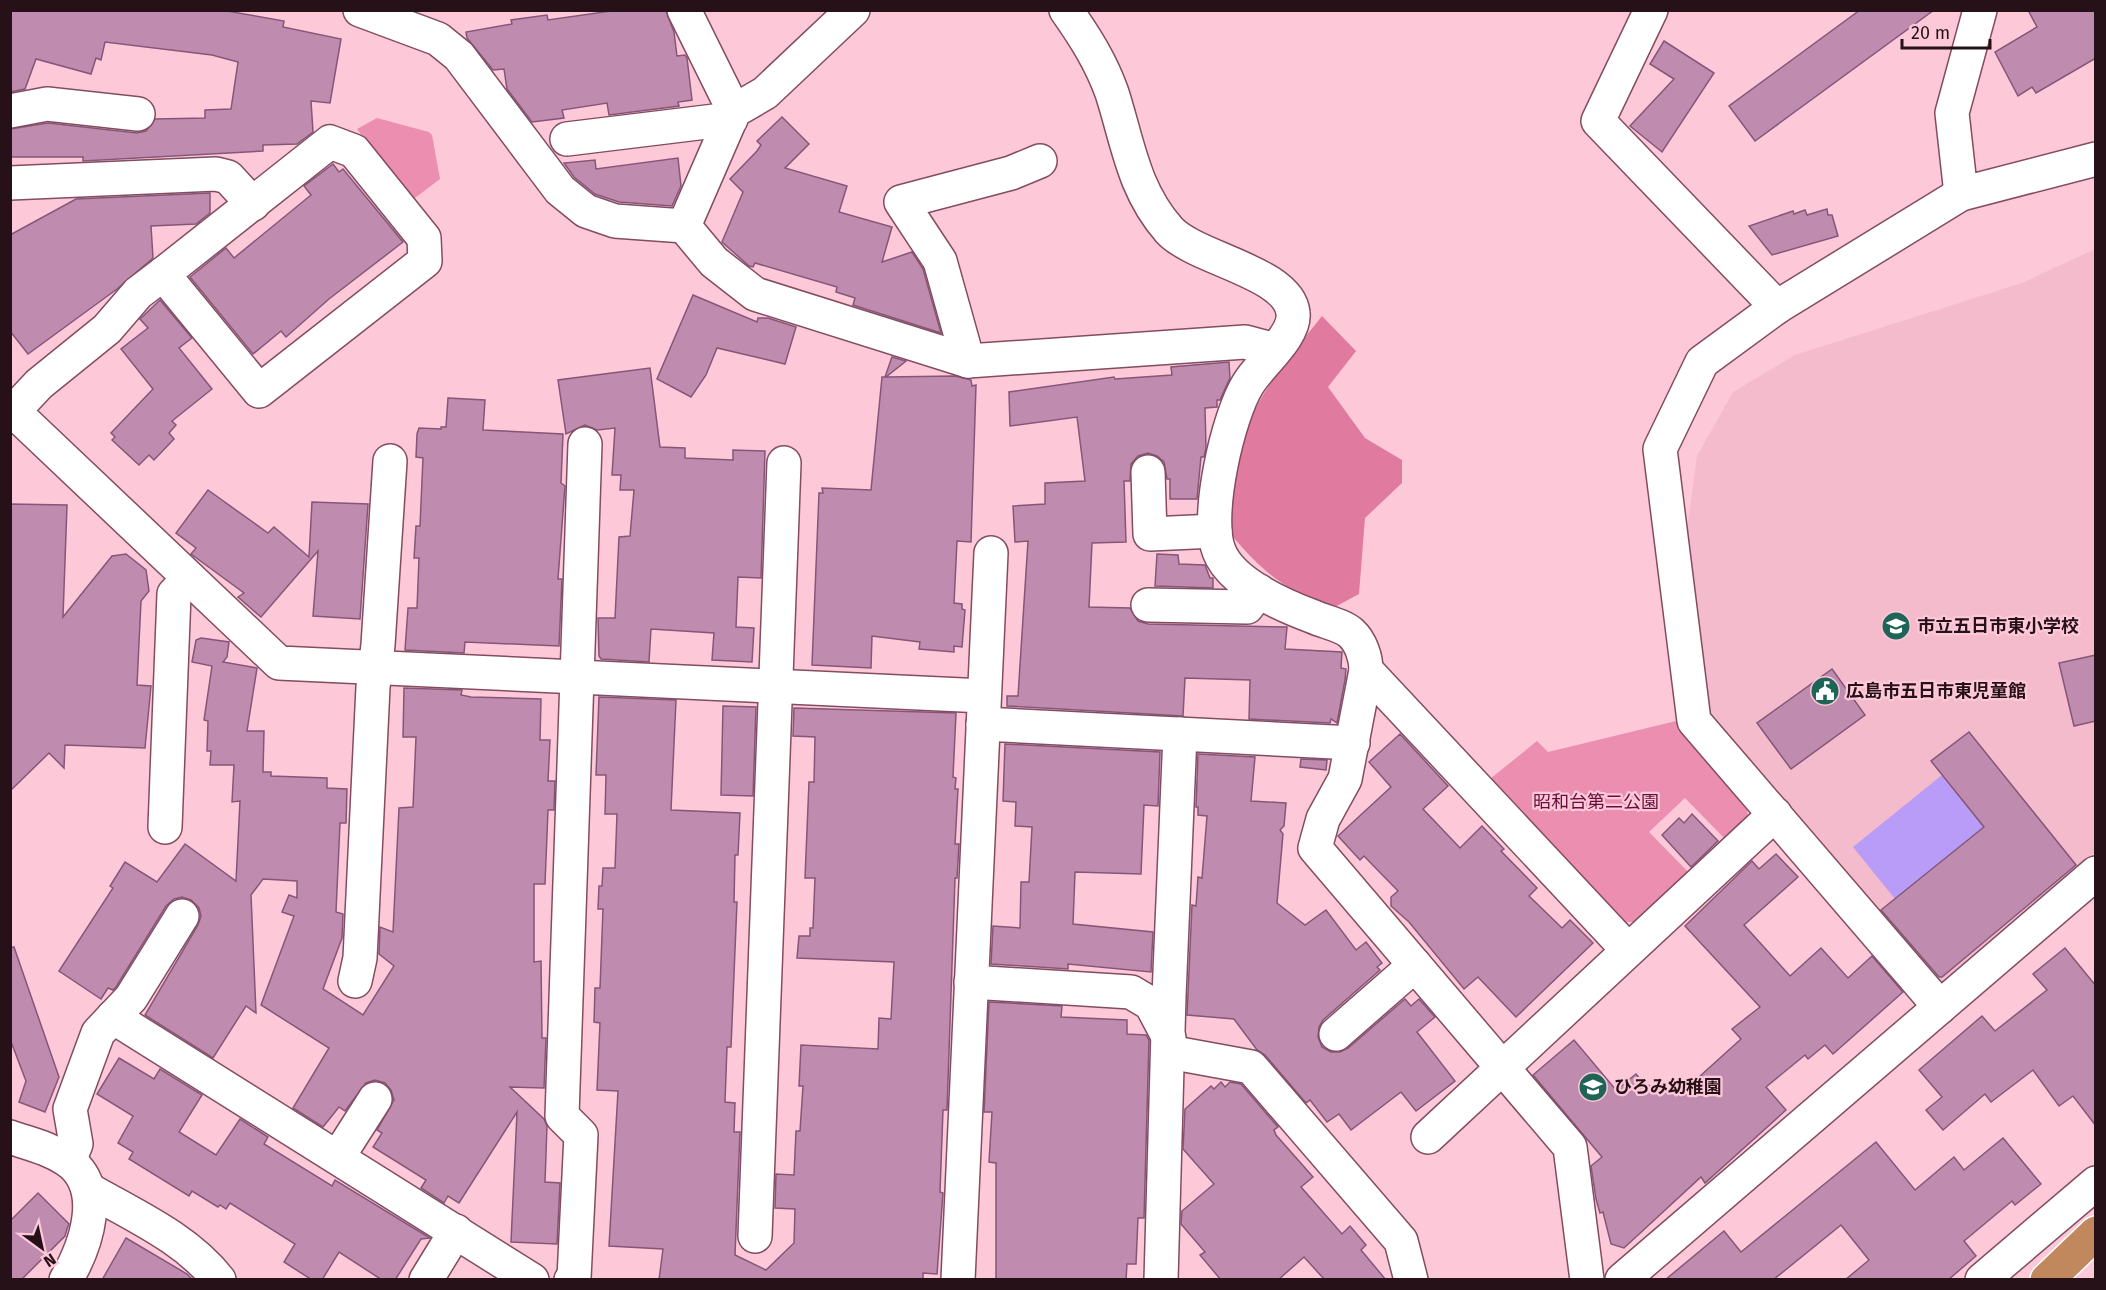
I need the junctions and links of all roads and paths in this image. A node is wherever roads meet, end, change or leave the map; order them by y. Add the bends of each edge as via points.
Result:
1 (360, 10) edge
2 (684, 10) edge
3 (854, 10) edge
4 (1065, 10) edge
5 (1651, 10) edge
6 (1980, 10) edge
7 (10, 111) edge
8 (138, 114) dead end
9 (733, 115) junction
10 (567, 139) dead end
11 (2096, 159) edge
12 (1040, 161) dead end
13 (10, 183) edge
14 (1962, 194) junction
15 (253, 204) junction
16 (684, 226) junction
17 (164, 274) junction
18 (1777, 307) junction
19 (1275, 350) junction
20 (968, 361) junction
21 (12, 411) edge
22 (585, 444) dead end
23 (390, 462) dead end
24 (784, 463) dead end
25 (1148, 472) dead end
26 (1215, 531) junction
27 (991, 553) dead end
28 (189, 578) junction
29 (1259, 591) junction
30 (1149, 605) dead end
31 (375, 667) junction
32 (1366, 670) junction
33 (575, 676) junction
34 (776, 685) junction
35 (983, 710) junction
36 (1180, 734) junction
37 (1353, 743) junction
38 (1775, 814) junction
39 (165, 827) dead end
40 (2096, 873) edge
41 (182, 916) dead end
42 (1628, 950) junction
43 (1415, 965) junction
44 (355, 981) dead end
45 (971, 982) junction
46 (1940, 1007) junction
47 (113, 1017) junction
48 (1336, 1034) dead end
49 (1169, 1045) junction
50 (1503, 1067) junction
51 (375, 1099) dead end
52 (563, 1099) junction
53 (601, 1130) dead end
54 (10, 1137) edge
55 (1428, 1137) dead end
56 (338, 1157) junction
57 (69, 1161) junction
58 (2096, 1183) edge
59 (88, 1189) junction
60 (456, 1231) junction
61 (2096, 1233) edge
62 (755, 1236) dead end
63 (66, 1280) edge
64 (219, 1280) edge
65 (426, 1280) edge
66 (532, 1280) edge
67 (571, 1280) edge
68 (958, 1280) edge
69 (1161, 1280) edge
70 (1411, 1280) edge
71 (1587, 1280) edge
72 (1622, 1280) edge
73 (1982, 1280) edge
74 (2047, 1280) edge

1 - 16 street via 438,39 459,56 560,190 586,211 615,220
2 - 9 street
3 - 9 street via 765,93
4 - 19 street via 1101,64 1138,182 1154,212 1171,232 1217,259 1267,281 1289,301 1294,314 1292,326
5 - 18 street via 1598,121
6 - 14 street via 1952,113
7 - 8 street via 47,104
9 - 10 street
9 - 16 street
11 - 14 street
12 - 20 street via 1011,173 894,191 940,261
13 - 15 street via 216,174 228,177
14 - 18 street
15 - 17 street
15 - 17 street via 330,142 354,151 424,238 425,261 259,391
16 - 20 street via 714,262 755,294
17 - 21 street via 138,293 107,328
18 - 38 street via 1702,362 1660,449 1695,721
19 - 20 street via 1245,342
19 - 26 street via 1248,382 1237,404 1217,491
21 - 28 street
22 - 33 street
23 - 31 street
24 - 34 street
25 - 26 street via 1150,534
26 - 29 street via 1224,561
27 - 35 street
28 - 31 street via 279,663
28 - 39 street via 174,594
29 - 30 street via 1247,607
29 - 32 street via 1291,609 1351,633 1366,659
31 - 33 street
31 - 44 street via 360,958
32 - 37 street
32 - 42 street
33 - 34 street
33 - 52 street
34 - 35 street
34 - 62 street
35 - 36 street
35 - 45 street
36 - 37 street
36 - 49 street
37 - 43 street via 1345,779 1323,819 1315,848
38 - 42 street
38 - 46 street
40 - 46 street
41 - 47 street via 131,998
42 - 50 street
43 - 48 street
43 - 50 street
45 - 49 street via 1131,992 1151,1004
45 - 68 street
46 - 72 street
47 - 56 street
47 - 57 street via 98,1034 70,1109 76,1144
49 - 69 street
49 - 70 street via 1251,1067 1401,1241
50 - 55 street
50 - 71 street via 1569,1147
51 - 56 street
52 - 53 street via 572,1099 601,1125
52 - 67 street via 562,1116 581,1135
54 - 57 street via 47,1148
56 - 60 street
57 - 59 street
58 - 73 street
59 - 63 street via 87,1226
59 - 64 street via 187,1248
60 - 65 street
60 - 66 street
61 - 74 highway

